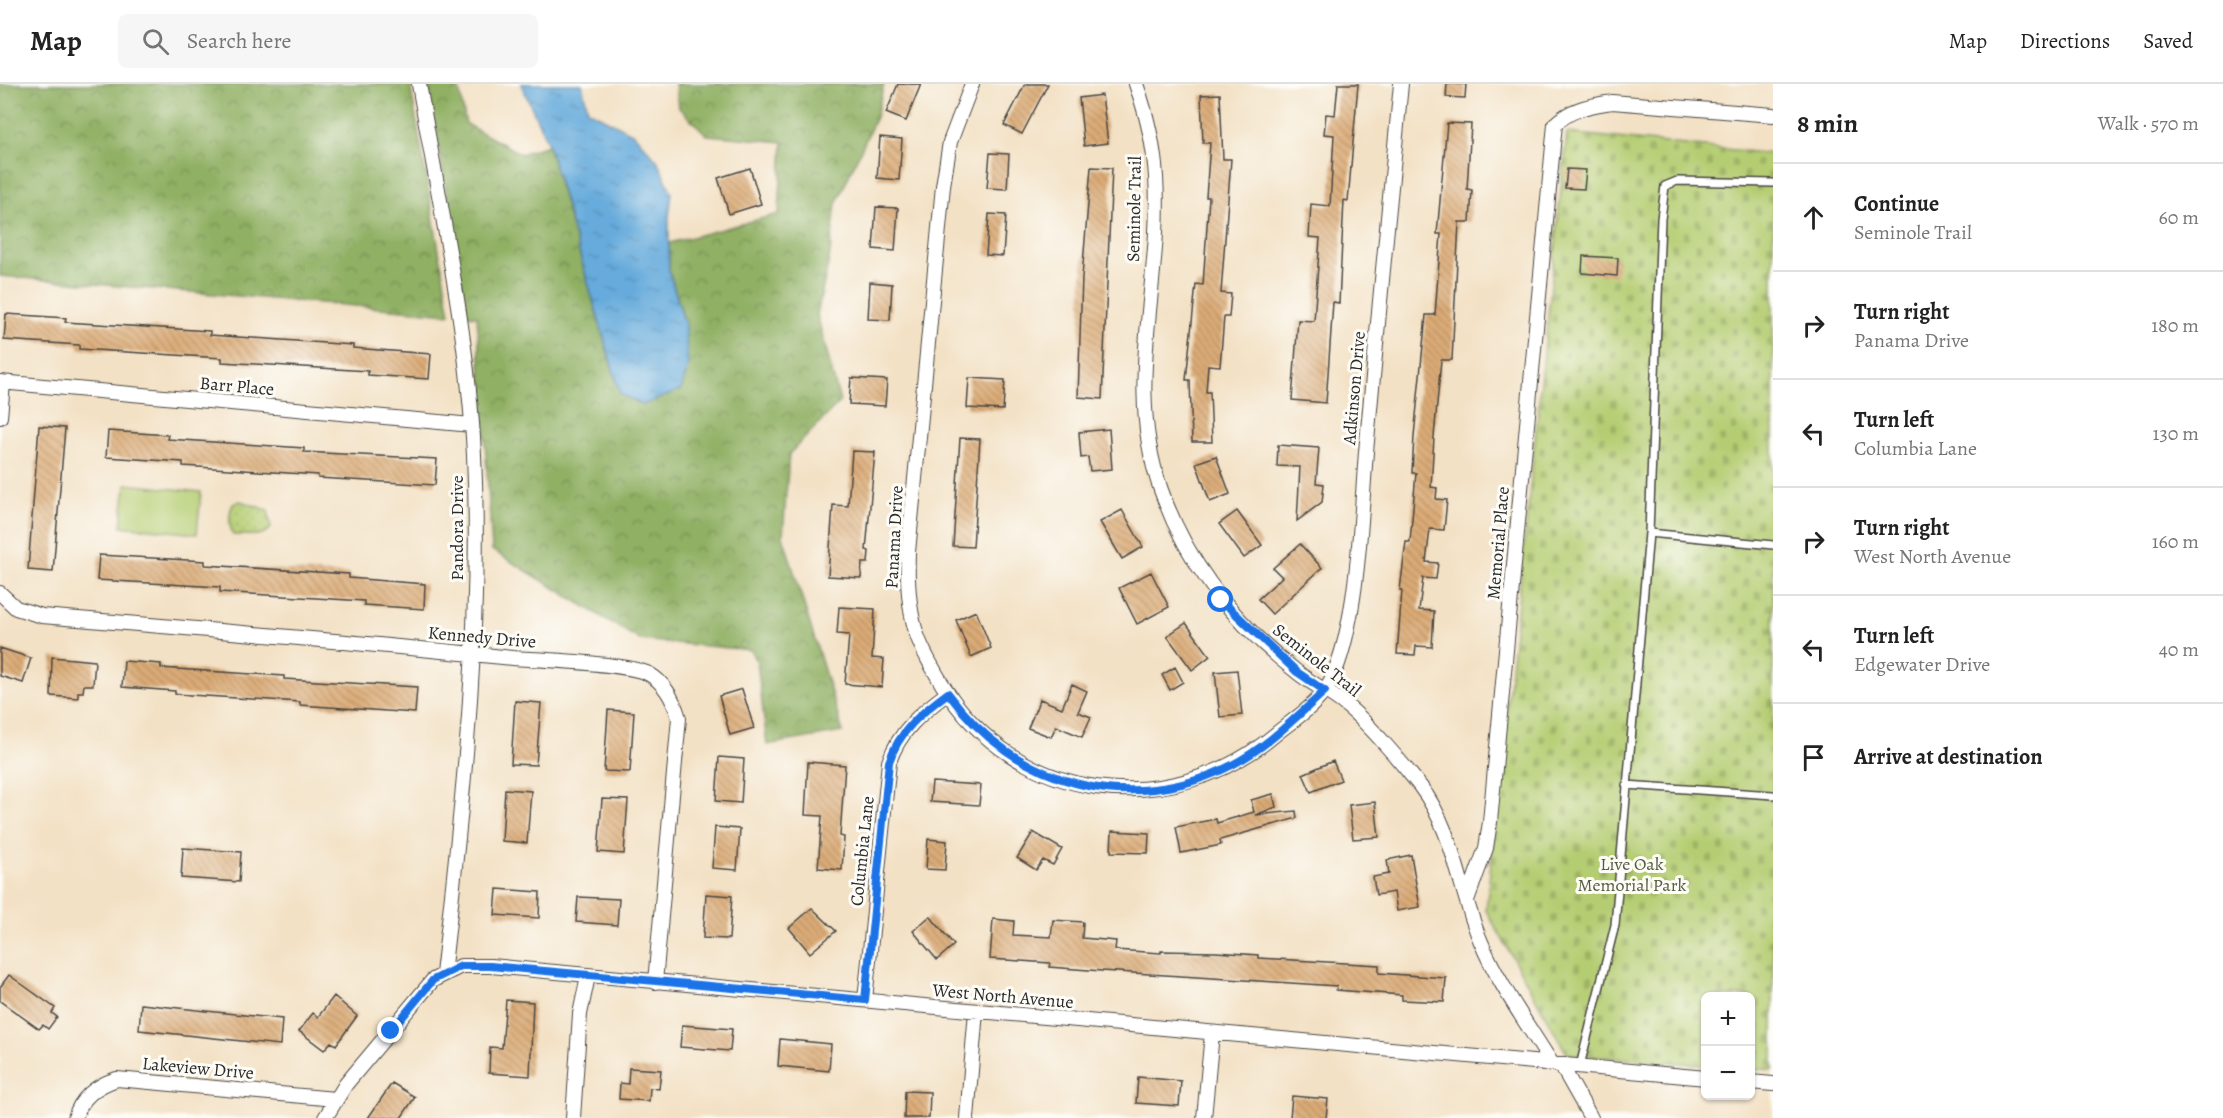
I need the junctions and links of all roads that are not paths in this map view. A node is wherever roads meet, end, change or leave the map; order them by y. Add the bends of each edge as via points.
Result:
1 (419, 84) edge
2 (972, 84) edge
3 (1136, 84) edge
4 (1401, 84) edge
5 (1773, 115) edge
6 (1773, 183) edge
7 (2, 382) edge
8 (0, 417) edge
9 (472, 425) junction
10 (1649, 533) junction
11 (1773, 545) edge
12 (0, 593) edge
13 (472, 654) junction
14 (1325, 691) junction
15 (948, 693) junction
16 (1626, 785) junction
17 (1773, 795) edge
18 (1467, 900) junction
19 (443, 974) junction
20 (588, 976) junction
21 (655, 982) junction
22 (865, 1000) junction
23 (976, 1011) junction
24 (1212, 1033) junction
25 (1556, 1064) junction
26 (1580, 1066) junction
27 (1701, 1078) edge
28 (1755, 1082) edge
29 (1773, 1084) edge
30 (335, 1099) junction
31 (75, 1118) edge
32 (325, 1118) edge
33 (573, 1118) edge
34 (967, 1118) edge
35 (1204, 1118) edge
36 (1591, 1118) edge

1 - 9 street, Pandora Drive via 456,299
2 - 15 street, Panama Drive via 947,156 908,552 909,593 917,636
3 - 14 street, Seminole Trail via 1152,140 1156,180 1143,382 1148,434 1161,489 1181,541 1221,600 1297,672
4 - 14 street, Adkinson Drive via 1354,580 1339,664
5 - 18 street, Memorial Place via 1612,102 1586,106 1566,114 1556,124 1490,822 1486,848
6 - 10 lane via 1677,181 1665,186
7 - 8 street
7 - 9 street, Barr Place
9 - 13 street, Pandora Drive via 476,564
10 - 11 lane
10 - 16 lane
12 - 13 street, Kennedy Drive via 16,608 42,616
13 - 19 street, Pandora Drive
13 - 21 street, Kennedy Drive via 641,672 661,683 675,703 679,718
14 - 15 street, Panama Drive via 1260,748 1232,765 1187,783 1134,790 1093,788 1026,764 987,739
14 - 18 street, Seminole Trail via 1358,715 1422,789 1451,847
15 - 22 street, Columbia Lane via 912,722 893,749 889,762
16 - 17 lane
16 - 26 lane via 1615,925
18 - 25 street, Seminole Trail via 1482,946
19 - 20 street, West North Avenue via 461,966 490,966
19 - 30 street via 433,980
20 - 21 street, West North Avenue
20 - 33 street via 580,1014
21 - 22 street, West North Avenue
22 - 23 street, West North Avenue
23 - 24 street, West North Avenue
23 - 34 street
24 - 25 street, West North Avenue
24 - 35 street
25 - 26 street, West North Avenue
25 - 36 street, Seminole Trail
26 - 27 street, West North Avenue
28 - 29 street
30 - 31 street, Lakeview Drive via 117,1080 97,1087
30 - 32 street

